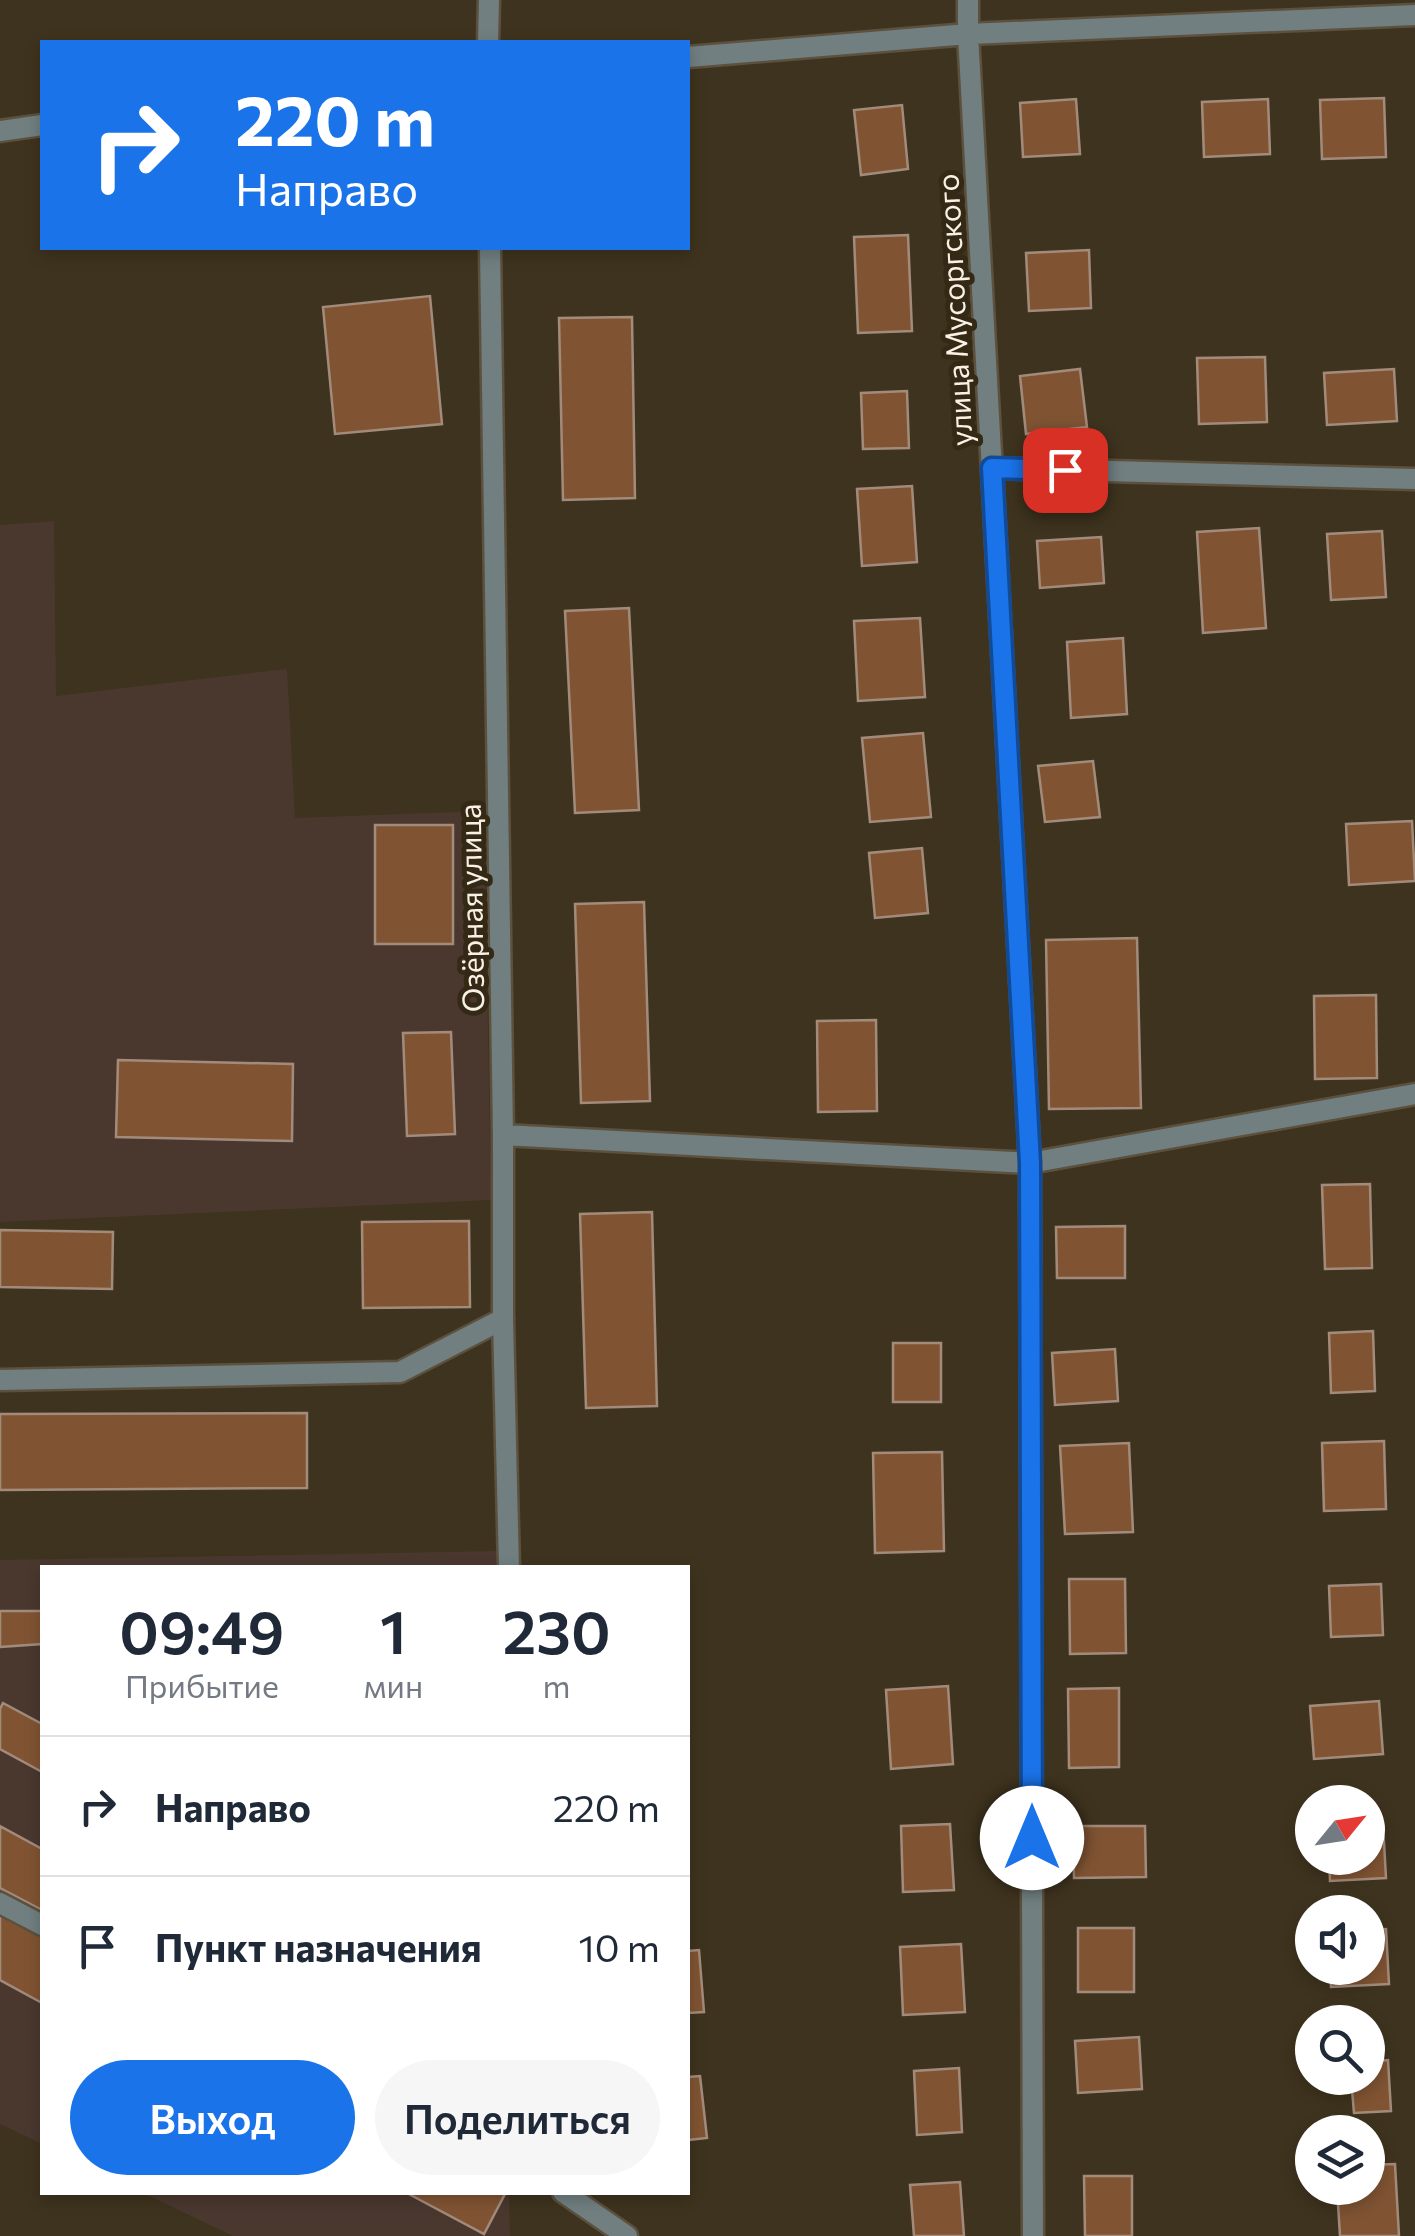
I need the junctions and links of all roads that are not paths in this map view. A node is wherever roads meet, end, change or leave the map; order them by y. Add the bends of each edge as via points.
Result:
1 (489, 0) edge
2 (968, 0) edge
3 (1415, 15) edge
4 (968, 34) junction
5 (488, 40) edge
6 (690, 58) edge
7 (40, 125) edge
8 (0, 131) edge
9 (490, 250) edge
10 (992, 468) junction
11 (1415, 480) edge
12 (1415, 1094) edge
13 (503, 1136) junction
14 (1030, 1163) junction
15 (503, 1320) junction
16 (0, 1380) edge
17 (509, 1565) edge
18 (0, 1903) edge
19 (40, 1924) edge
20 (568, 2195) edge
21 (626, 2236) edge
22 (1033, 2236) edge

1 - 5 street
2 - 4 street, улица Мусоргского
3 - 4 street
4 - 6 street
4 - 10 street, улица Мусоргского
7 - 8 street
9 - 13 street, Озёрная улица
10 - 11 street
10 - 14 street, улица Мусоргского
12 - 14 street
13 - 14 street
13 - 15 street, Озёрная улица
14 - 22 street, улица Мусоргского
15 - 16 street via 400,1372
15 - 17 street, Озёрная улица
18 - 19 street
20 - 21 street

